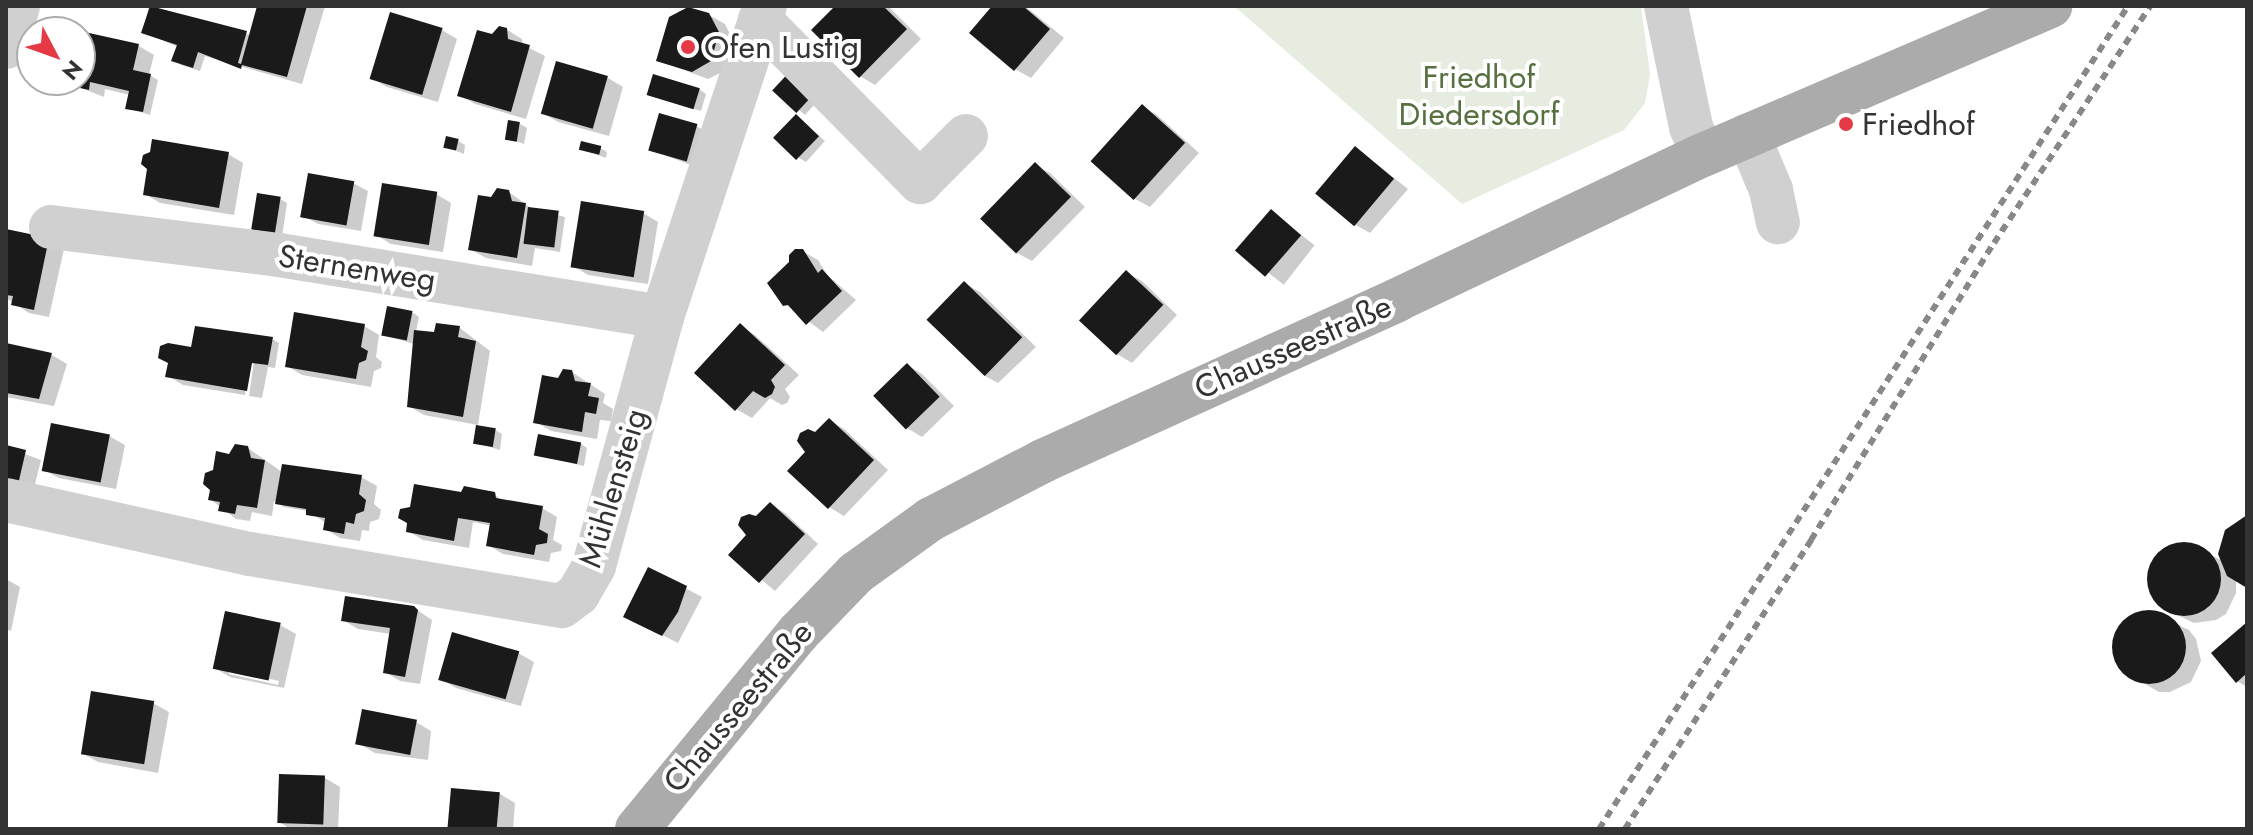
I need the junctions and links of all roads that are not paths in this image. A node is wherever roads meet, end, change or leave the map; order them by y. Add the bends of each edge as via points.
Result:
1 (18, 6) edge
2 (1666, 6) edge
3 (762, 13) edge
4 (2034, 13) edge
5 (6, 47) edge
6 (1748, 135) junction
7 (966, 136) dead end
8 (1703, 155) junction
9 (1778, 222) dead end
10 (51, 227) dead end
11 (662, 317) junction
12 (6, 500) edge
13 (637, 829) edge

1 - 5 street
2 - 8 street via 1691,127
3 - 7 street via 920,182
3 - 11 street, Mühlensteig
4 - 6 main road, Chausseestraße
6 - 8 main road, Chausseestraße
6 - 9 street
8 - 13 main road, Chausseestraße via 1045,460 931,519 856,573 798,633
10 - 11 street, Sternenweg via 279,255
11 - 12 street, Mühlensteig via 594,566 578,594 562,606 250,554

